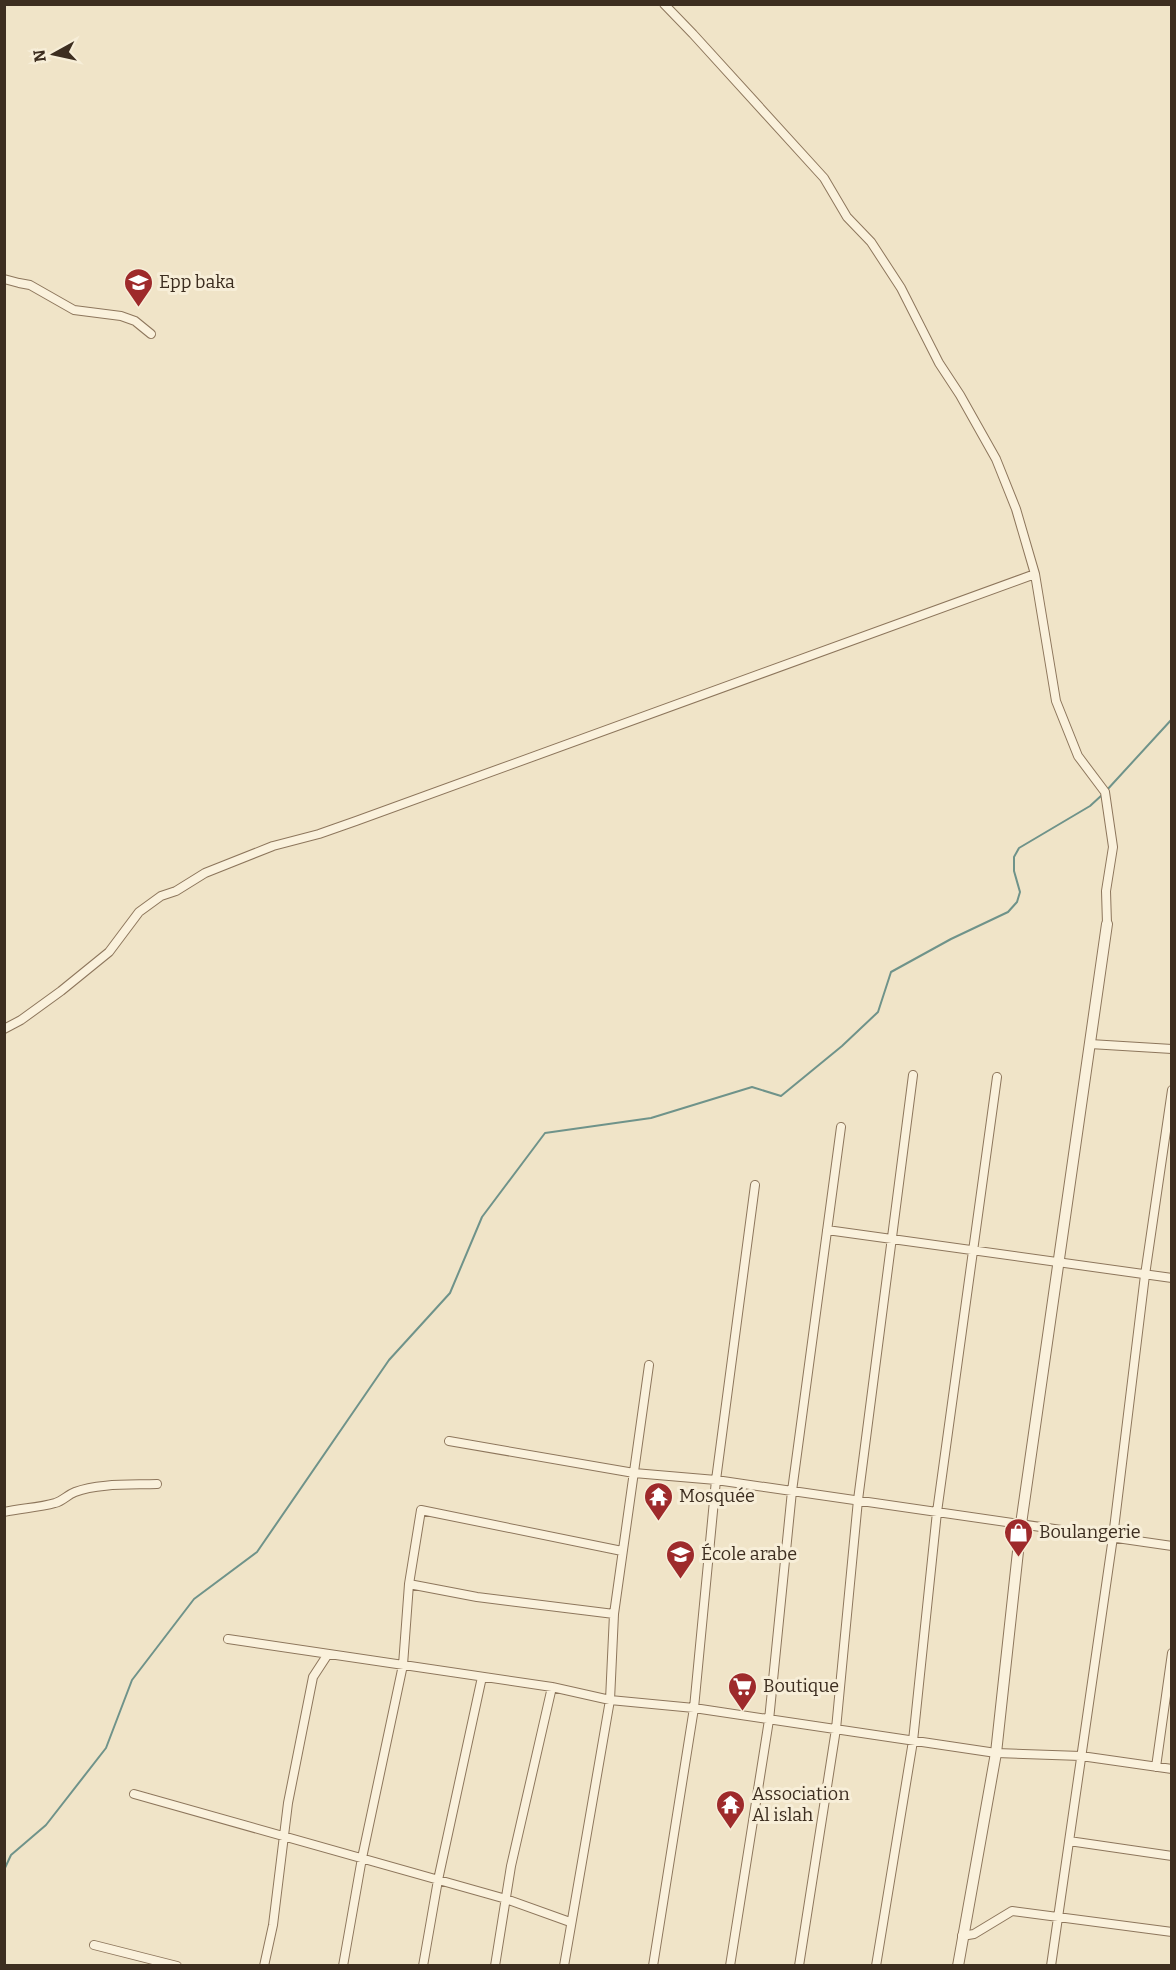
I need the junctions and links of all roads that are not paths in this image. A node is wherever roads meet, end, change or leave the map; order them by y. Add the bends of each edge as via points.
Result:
1 (664, 4) edge
2 (4, 279) edge
3 (151, 334) dead end
4 (1035, 574) junction
5 (1107, 924) joint
6 (4, 1029) edge
7 (1090, 1044) junction
8 (1172, 1049) edge
9 (913, 1075) dead end
10 (997, 1077) dead end
11 (1172, 1090) edge
12 (841, 1127) dead end
13 (755, 1185) dead end
14 (827, 1230) junction
15 (892, 1238) junction
16 (973, 1250) junction
17 (1059, 1262) junction
18 (1145, 1275) junction
19 (1172, 1278) edge
20 (649, 1365) dead end
21 (448, 1442) dead end
22 (634, 1473) junction
23 (716, 1480) junction
24 (157, 1484) dead end
25 (792, 1491) junction
26 (858, 1500) junction
27 (4, 1512) edge
28 (937, 1512) junction
29 (1021, 1524) junction
30 (1113, 1538) junction
31 (1172, 1546) edge
32 (622, 1551) junction
33 (409, 1584) junction
34 (614, 1614) junction
35 (228, 1639) dead end
36 (1172, 1653) edge
37 (328, 1654) junction
38 (403, 1665) junction
39 (482, 1677) junction
40 (552, 1687) junction
41 (610, 1700) junction
42 (694, 1708) junction
43 (769, 1720) junction
44 (836, 1730) junction
45 (913, 1741) junction
46 (996, 1753) junction
47 (1081, 1756) junction
48 (1156, 1767) junction
49 (1172, 1769) edge
50 (134, 1794) dead end
51 (285, 1836) junction
52 (1069, 1841) junction
53 (1172, 1856) edge
54 (362, 1858) junction
55 (438, 1880) junction
56 (506, 1899) junction
57 (1058, 1916) junction
58 (570, 1923) junction
59 (1172, 1932) edge
60 (962, 1936) junction
61 (94, 1945) dead end
62 (177, 1965) edge
63 (264, 1965) edge
64 (343, 1965) edge
65 (423, 1965) edge
66 (495, 1965) edge
67 (564, 1965) edge
68 (653, 1965) edge
69 (730, 1965) edge
70 (799, 1965) edge
71 (876, 1965) edge
72 (958, 1965) edge
73 (1051, 1965) edge

1 - 4 street via 824,178 848,218 871,242 905,295 939,363 996,459
2 - 3 street via 30,285 74,310 122,316
4 - 5 street via 1056,701 1078,756 1105,792 1113,847 1106,891
4 - 6 street via 205,873 140,912 109,952 62,991
5 - 7 street
7 - 8 street
7 - 17 street
9 - 15 street
10 - 16 street
11 - 18 street
12 - 14 street
13 - 23 street
14 - 15 street
14 - 25 street
15 - 16 street
15 - 26 street
16 - 17 street
16 - 28 street
17 - 18 street
17 - 29 street
18 - 19 street
18 - 30 street
20 - 22 street
21 - 22 street
22 - 23 street
22 - 32 street
23 - 25 street
23 - 42 street
24 - 27 street via 88,1489 55,1503
25 - 26 street
25 - 43 street
26 - 28 street
26 - 44 street
28 - 29 street
28 - 45 street
29 - 30 street
29 - 46 street
30 - 31 street
30 - 47 street
32 - 33 street via 421,1510
32 - 34 street
33 - 34 street via 477,1597
33 - 38 street
34 - 41 street
35 - 37 street
36 - 48 street
37 - 38 street
37 - 51 street via 314,1677
38 - 39 street
38 - 54 street
39 - 40 street
39 - 55 street
40 - 41 street
40 - 56 street
41 - 42 street
41 - 58 street
42 - 43 street
42 - 68 street
43 - 44 street
43 - 69 street
44 - 45 street
44 - 70 street
45 - 46 street
45 - 71 street
46 - 47 street
46 - 60 street
47 - 48 street
47 - 52 street
48 - 49 street
50 - 51 street
51 - 54 street
51 - 63 street
52 - 53 street
52 - 57 street
54 - 55 street
54 - 64 street
55 - 56 street
55 - 65 street
56 - 58 street
56 - 66 street
57 - 59 street
57 - 60 street via 1012,1911 974,1934
57 - 73 street
58 - 67 street
60 - 72 street
61 - 62 street

